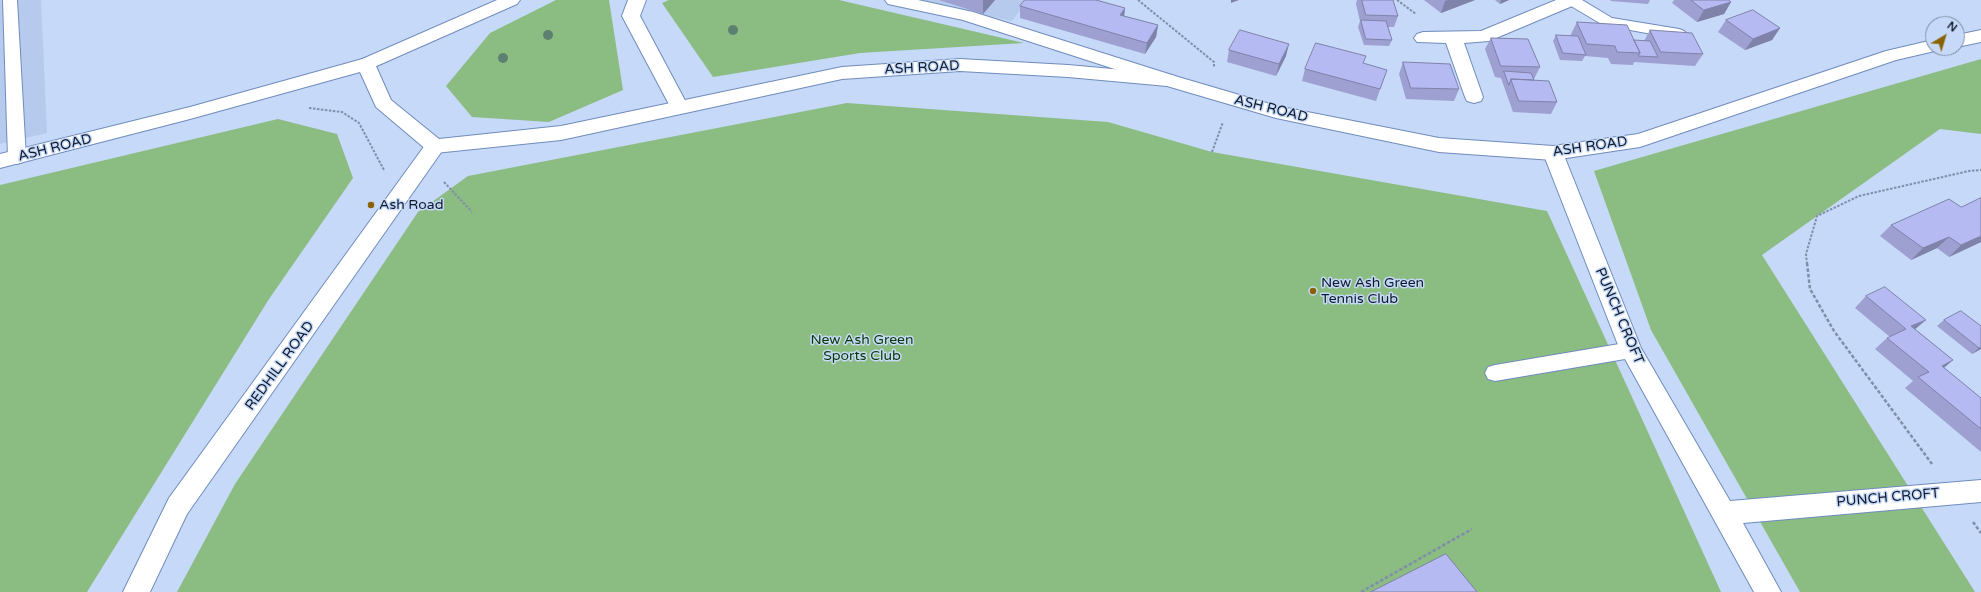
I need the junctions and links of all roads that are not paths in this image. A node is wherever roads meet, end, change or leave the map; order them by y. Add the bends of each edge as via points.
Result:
1 (10, 0) edge
2 (511, 0) edge
3 (637, 0) edge
4 (894, 0) edge
5 (1571, 0) edge
6 (1679, 34) edge
7 (1981, 36) edge
8 (1452, 37) junction
9 (1423, 38) dead end
10 (1965, 39) edge
11 (1925, 48) edge
12 (366, 64) junction
13 (1168, 80) junction
14 (1474, 97) dead end
15 (679, 106) junction
16 (7, 109) edge
17 (1553, 153) junction
18 (430, 154) junction
19 (8, 160) edge
20 (1631, 350) junction
21 (1494, 373) dead end
22 (1981, 491) edge
23 (1724, 513) junction
24 (136, 592) edge
25 (1768, 592) edge

1 - 16 lane
2 - 12 street, ASH ROAD
3 - 15 street via 631,16
4 - 13 street, ASH ROAD via 966,16
5 - 6 lane via 1608,22
5 - 8 street via 1483,37
7 - 10 street
8 - 9 street
8 - 14 street
11 - 17 street, ASH ROAD via 1892,55 1640,140
12 - 18 street via 383,102
12 - 19 street, ASH ROAD
13 - 15 street, ASH ROAD via 960,65 842,73
13 - 17 street, ASH ROAD via 1276,112 1439,145
15 - 18 street, ASH ROAD via 561,133
16 - 19 lane
17 - 20 street, PUNCH CROFT
18 - 24 street, REDHILL ROAD via 178,506
20 - 21 lane
20 - 23 street, PUNCH CROFT
22 - 23 street, PUNCH CROFT
23 - 25 street, PUNCH CROFT

